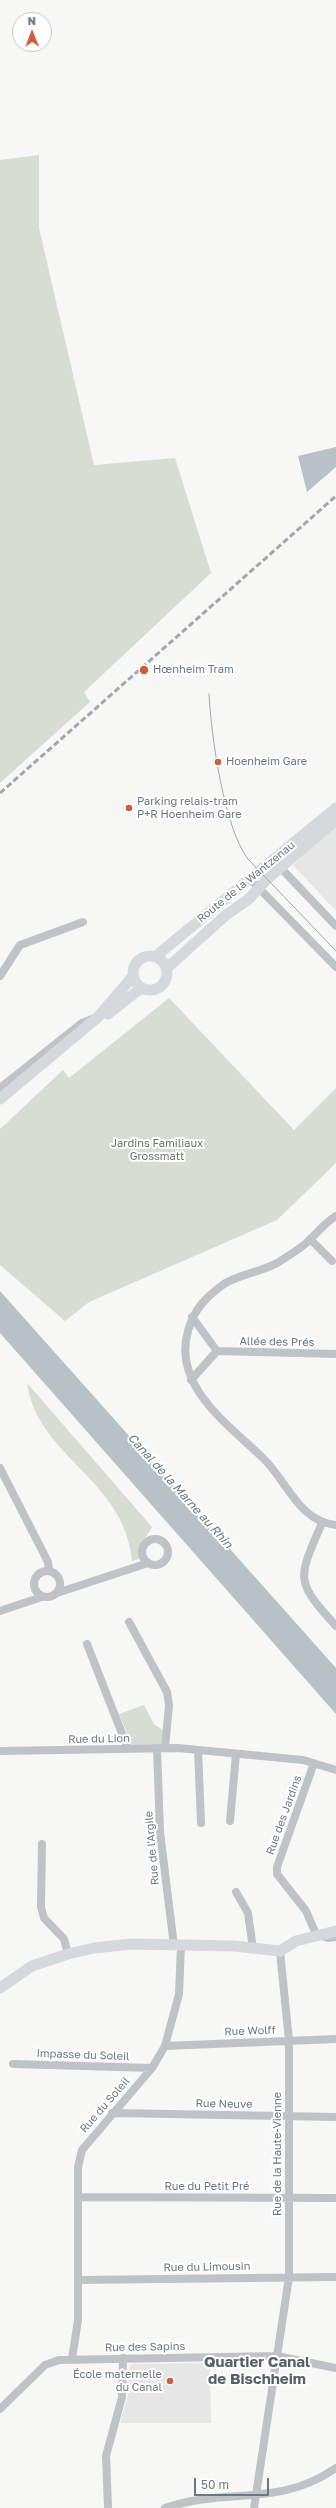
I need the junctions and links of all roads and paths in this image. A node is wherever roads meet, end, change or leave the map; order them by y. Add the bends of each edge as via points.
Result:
1 (336, 808) edge
2 (336, 820) edge
3 (274, 859) junction
4 (280, 868) junction
5 (249, 878) junction
6 (259, 888) junction
7 (83, 922) dead end
8 (336, 926) edge
9 (156, 956) junction
10 (336, 967) edge
11 (167, 968) junction
12 (0, 976) edge
13 (133, 976) junction
14 (141, 988) junction
15 (98, 1017) junction
16 (0, 1088) edge
17 (0, 1099) edge
18 (336, 1216) edge
19 (310, 1239) junction
20 (332, 1261) dead end
21 (192, 1317) junction
22 (217, 1351) junction
23 (336, 1354) edge
24 (191, 1380) junction
25 (0, 1468) edge
26 (322, 1523) junction
27 (336, 1524) edge
28 (148, 1563) dead end
29 (49, 1571) junction
30 (57, 1593) junction
31 (42, 1597) junction
32 (0, 1611) edge
33 (129, 1622) dead end
34 (336, 1626) edge
35 (87, 1644) dead end
36 (161, 1748) junction
37 (128, 1749) junction
38 (198, 1750) junction
39 (0, 1751) edge
40 (236, 1754) junction
41 (314, 1763) junction
42 (336, 1770) edge
43 (230, 1821) dead end
44 (201, 1823) dead end
45 (42, 1844) dead end
46 (236, 1892) dead end
47 (336, 1931) edge
48 (316, 1934) junction
49 (336, 1937) edge
50 (177, 1946) junction
51 (254, 1949) junction
52 (280, 1950) junction
53 (68, 1954) junction
54 (0, 1988) edge
55 (336, 2039) edge
56 (289, 2041) junction
57 (165, 2046) junction
58 (14, 2064) dead end
59 (152, 2068) junction
60 (112, 2113) junction
61 (290, 2116) junction
62 (336, 2117) edge
63 (78, 2197) junction
64 (289, 2198) junction
65 (336, 2198) edge
66 (289, 2277) junction
67 (336, 2277) edge
68 (78, 2280) junction
69 (277, 2356) junction
70 (123, 2358) junction
71 (72, 2359) junction
72 (336, 2368) edge
73 (0, 2409) edge
74 (336, 2468) edge
75 (256, 2497) junction
76 (108, 2508) edge
77 (165, 2508) edge
78 (254, 2508) edge

1 - 3 main road, Route de la Wantzenau
2 - 4 main road, Route de la Wantzenau
3 - 4 street
3 - 5 main road, Route de la Wantzenau
4 - 6 main road, Route de la Wantzenau
4 - 8 street
5 - 6 street
5 - 9 main road, Route de la Wantzenau
6 - 10 street
6 - 11 main road, Route de la Wantzenau
7 - 12 street via 20,945
9 - 11 main road
9 - 13 main road, Route de la Wantzenau via 145,956 136,961
11 - 14 main road, Route de la Wantzenau via 166,980 162,985 152,990
13 - 14 main road
13 - 15 main road, Route de la Wantzenau
14 - 15 main road, Route de la Wantzenau via 110,1013
15 - 16 street, Route de la Wantzenau via 82,1023
15 - 17 main road, Route de la Wantzenau
18 - 19 street
19 - 20 street
19 - 21 street via 276,1263 226,1283 203,1300
21 - 22 street
21 - 24 street via 185,1342 186,1367
22 - 23 street, Allée des Prés
22 - 24 street
24 - 26 street via 208,1405 268,1463 293,1498
25 - 29 street via 48,1562
26 - 27 street
26 - 34 street via 306,1561 303,1578 310,1597
28 - 30 street
29 - 30 street via 56,1574 60,1580
29 - 31 street via 40,1572 34,1579 35,1591
30 - 31 street via 50,1597
31 - 32 street
33 - 36 street, Rue de l'Argile via 167,1692 169,1705
35 - 37 street
36 - 37 street, Rue du Lion
36 - 38 street, Rue du Lion
36 - 50 street, Rue de l'Argile via 160,1832
37 - 39 street, Rue du Lion
38 - 40 street, Rue du Lion
38 - 44 street
40 - 41 street, Rue du Lion
40 - 43 street
41 - 42 street, Rue du Lion
41 - 48 street, Rue des Jardins via 277,1867 277,1874 306,1911
45 - 53 street via 41,1907 44,1918 64,1939
46 - 51 street via 248,1913
47 - 48 main road
48 - 49 street via 328,1938
48 - 52 main road
50 - 51 main road via 234,1946
50 - 53 main road via 132,1944
50 - 57 street, Rue du Soleil via 179,1994
51 - 52 main road
52 - 56 street, Rue de la Haute-Vienne
53 - 54 main road via 32,1966
55 - 56 street, Rue Wolff
56 - 57 street, Rue Wolff
56 - 61 street, Rue de la Haute-Vienne
57 - 59 street, Rue du Soleil
58 - 59 street, Impasse du Soleil
59 - 60 street, Rue du Soleil
60 - 61 street, Rue Neuve
60 - 63 street, Rue du Soleil via 82,2150 78,2166
61 - 62 street, Rue Neuve
61 - 64 street, Rue de la Haute-Vienne
63 - 64 street, Rue du Petit Pré
63 - 68 street, Rue du Soleil
64 - 65 street, Rue du Petit Pré
64 - 66 street, Rue de la Haute-Vienne
66 - 67 street, Rue du Limousin
66 - 68 street, Rue du Limousin
66 - 69 street, Rue de la Haute-Vienne
68 - 71 street, Rue du Soleil via 78,2320
69 - 70 street, Rue des Sapins
69 - 72 street, Rue des Sapins
69 - 75 street, Rue de la Haute-Vienne
70 - 71 street, Rue des Sapins
70 - 76 street via 122,2397 106,2456
71 - 73 street, Rue des Sapins via 45,2365
74 - 75 street via 300,2490 278,2496
75 - 77 street via 196,2500
75 - 78 street, Rue de la Haute-Vienne

